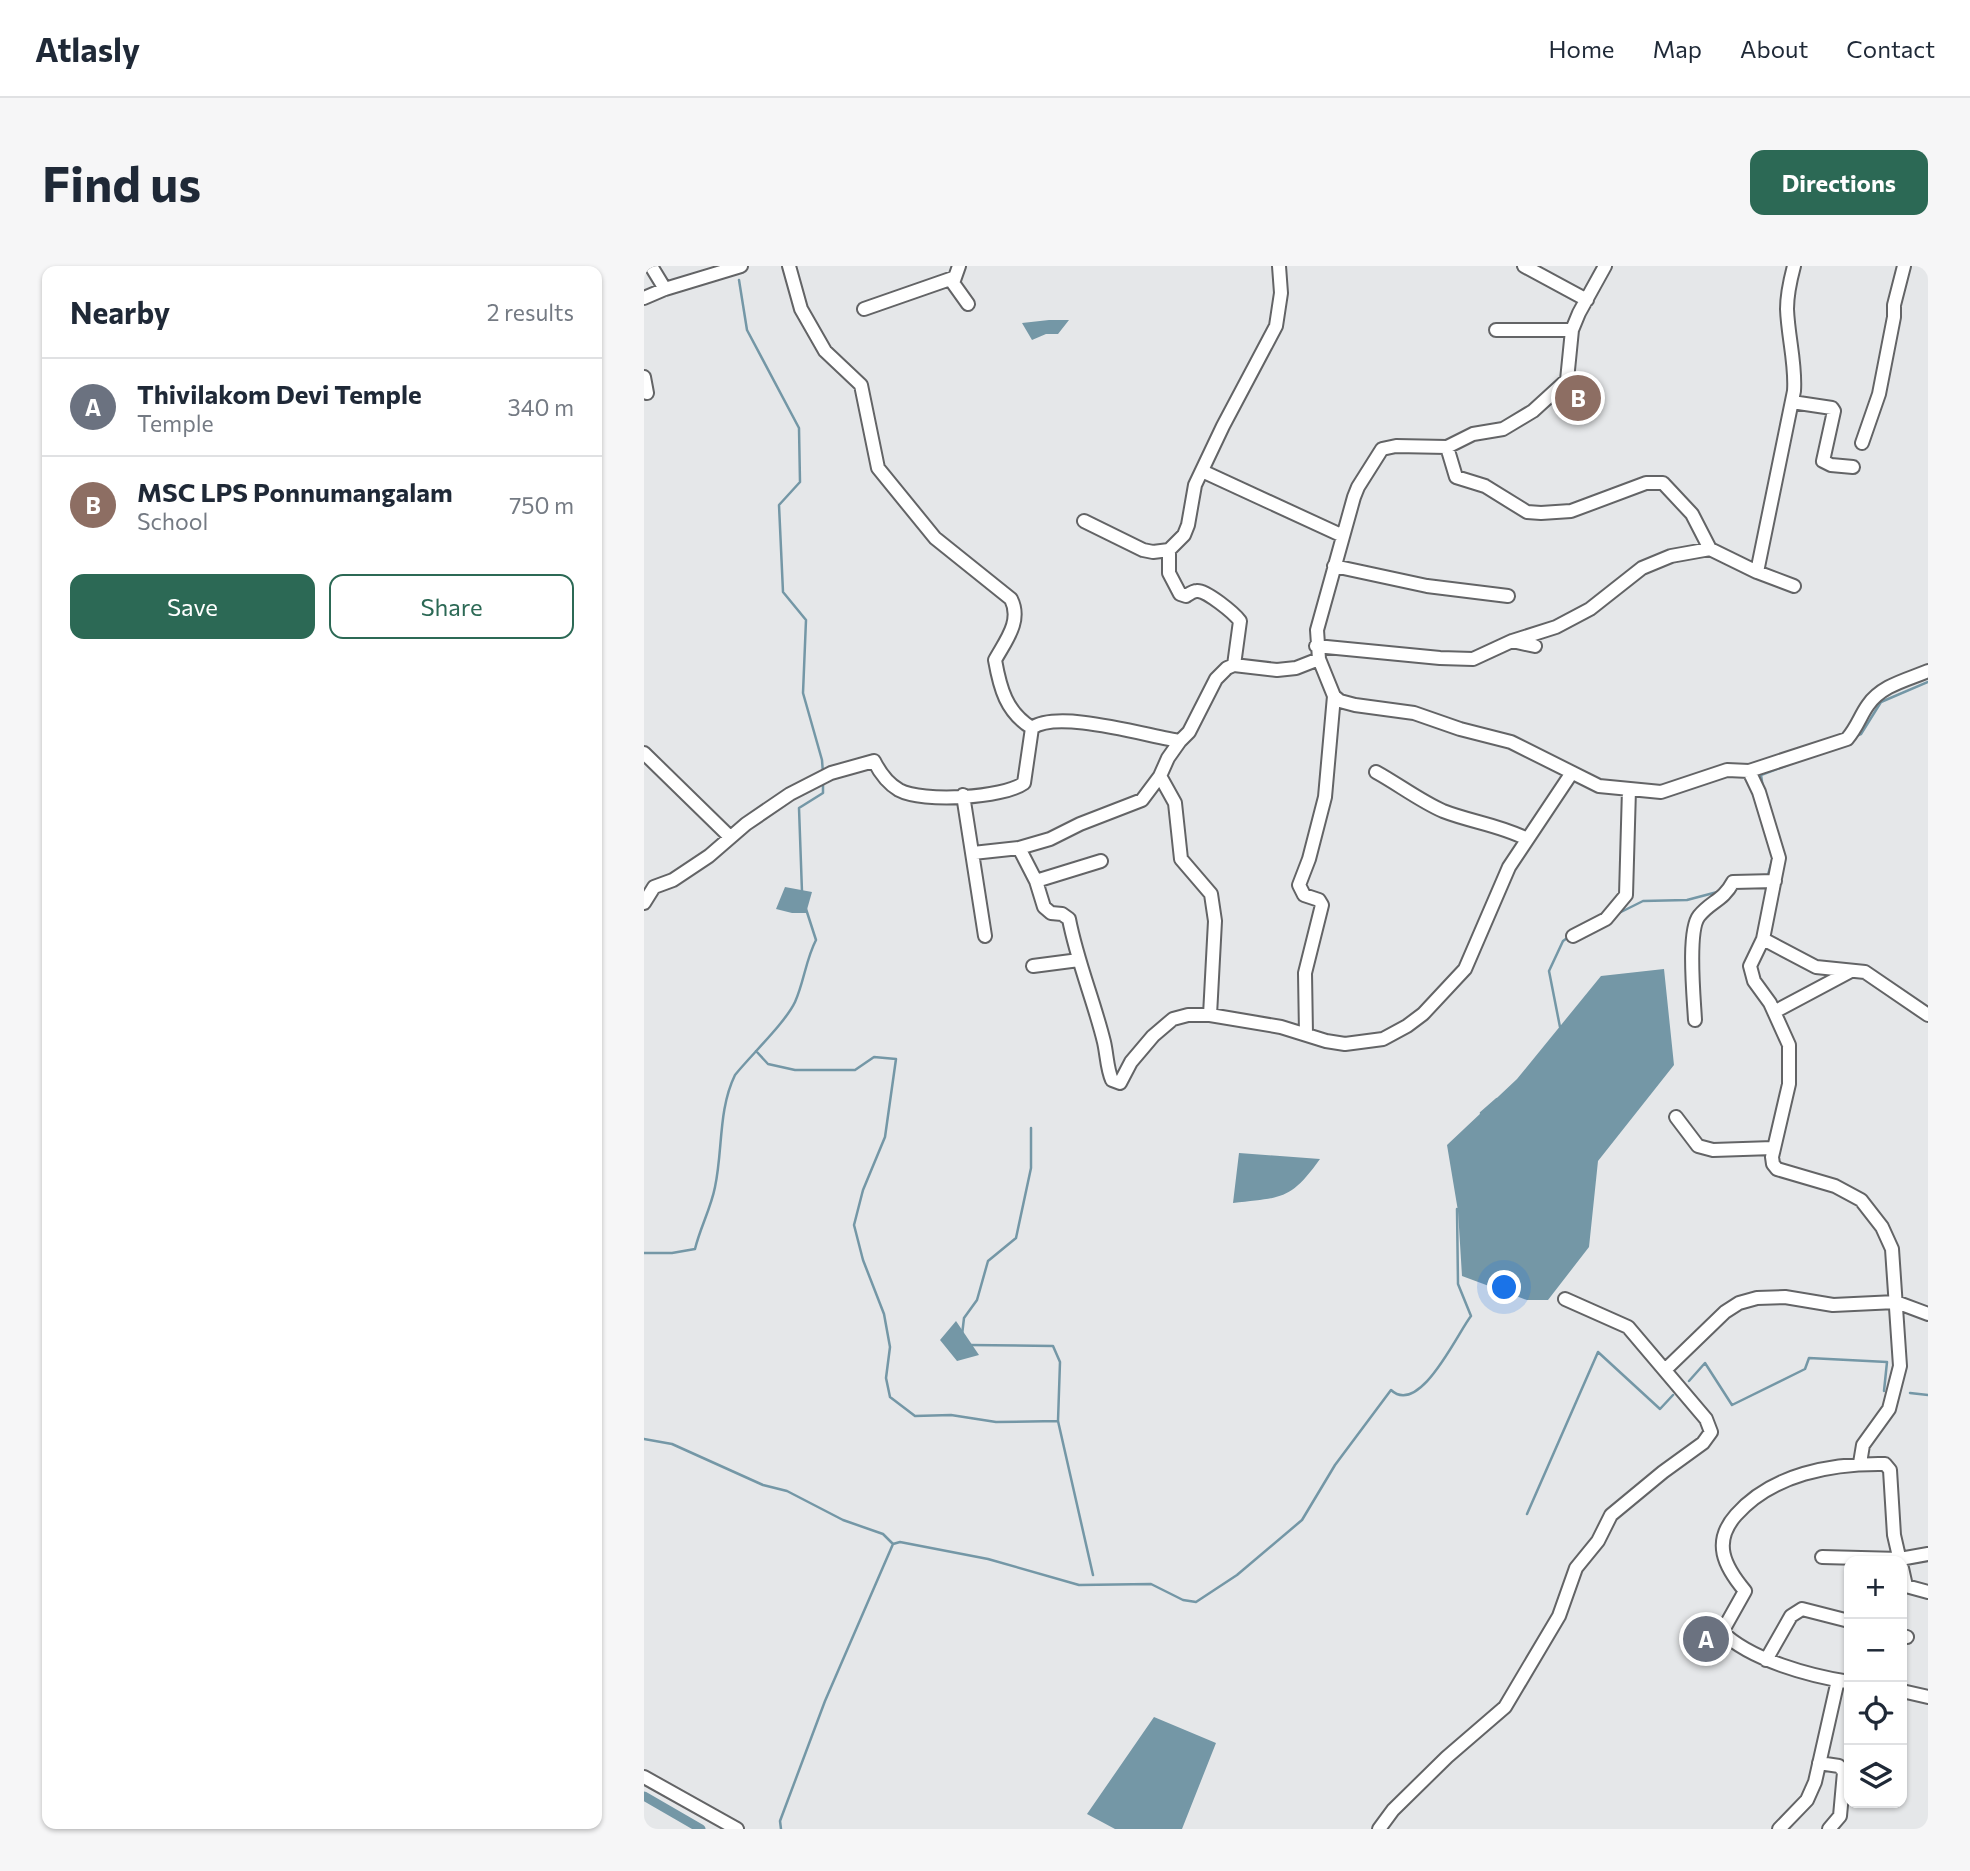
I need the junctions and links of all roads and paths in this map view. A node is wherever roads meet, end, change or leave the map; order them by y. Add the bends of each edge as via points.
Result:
1 (651, 266) edge
2 (741, 266) edge
3 (789, 266) edge
4 (1279, 266) edge
5 (1524, 266) edge
6 (1605, 266) edge
7 (1794, 266) edge
8 (1904, 266) edge
9 (719, 269) edge
10 (956, 272) edge
11 (666, 289) junction
12 (644, 298) edge
13 (1587, 300) junction
14 (968, 304) dead end
15 (864, 309) dead end
16 (1496, 330) dead end
17 (1572, 330) junction
18 (644, 377) edge
19 (647, 393) dead end
20 (1792, 402) junction
21 (1862, 443) dead end
22 (1447, 447) junction
23 (1853, 467) dead end
24 (1202, 471) junction
25 (1084, 521) dead end
26 (1343, 536) junction
27 (1710, 549) junction
28 (1169, 550) junction
29 (1334, 566) junction
30 (1756, 572) junction
31 (1794, 586) dead end
32 (1508, 596) dead end
33 (1512, 641) junction
34 (1535, 646) dead end
35 (1318, 653) junction
36 (1234, 665) junction
37 (1928, 671) edge
38 (1334, 696) junction
39 (1032, 728) junction
40 (1180, 741) junction
41 (644, 753) edge
42 (1749, 771) junction
43 (1376, 772) dead end
44 (1571, 774) junction
45 (1160, 776) junction
46 (1629, 789) junction
47 (963, 795) junction
48 (730, 837) junction
49 (1527, 839) junction
50 (1019, 848) junction
51 (973, 853) junction
52 (1101, 860) dead end
53 (1036, 881) junction
54 (1775, 881) junction
55 (644, 903) edge
56 (985, 936) dead end
57 (1573, 936) dead end
58 (1763, 939) junction
59 (1079, 960) junction
60 (1033, 966) dead end
61 (1851, 971) junction
62 (1774, 1012) junction
63 (1210, 1015) junction
64 (1928, 1015) edge
65 (1695, 1020) dead end
66 (1306, 1034) junction
67 (1676, 1117) dead end
68 (1773, 1148) junction
69 (1565, 1299) dead end
70 (1896, 1302) junction
71 (1928, 1314) edge
72 (1665, 1370) junction
73 (1860, 1463) junction
74 (1928, 1554) edge
75 (1822, 1556) dead end
76 (1898, 1556) edge
77 (1844, 1558) edge
78 (1907, 1561) edge
79 (1907, 1586) edge
80 (1928, 1592) edge
81 (1845, 1619) edge
82 (1766, 1660) junction
83 (1843, 1681) edge
84 (1907, 1692) edge
85 (1928, 1697) edge
86 (1819, 1762) junction
87 (644, 1777) edge
88 (737, 1829) edge
89 (1379, 1829) edge
90 (1779, 1829) edge
91 (1829, 1829) edge

1 - 11 street
2 - 9 street
3 - 39 street via 801,309 825,351 861,385 878,468 935,538 1011,599 1015,620 995,660 1005,698 1014,714
4 - 24 street via 1276,326
5 - 13 street
6 - 13 street
7 - 20 street via 1787,310 1795,377
8 - 21 street via 1879,394
9 - 11 street
10 - 14 street via 953,283
10 - 15 street
11 - 12 street
13 - 17 street
16 - 17 street
17 - 22 street via 1567,380 1533,411 1503,429 1474,434
18 - 19 street
20 - 23 street via 1832,408 1823,461
20 - 30 street
22 - 26 street via 1382,449 1358,487
22 - 27 street via 1456,477 1485,486 1527,512 1571,511 1646,483 1662,483 1692,514
24 - 26 street
24 - 28 street via 1184,535
25 - 28 street via 1143,551
26 - 29 street
27 - 30 street
27 - 33 street via 1671,555 1642,568 1590,609 1556,627
28 - 36 street via 1169,573 1180,594 1202,591 1240,621
29 - 32 street via 1427,586
29 - 35 street via 1317,630
30 - 31 street
33 - 34 street
33 - 35 street via 1473,659
35 - 36 street via 1296,668
35 - 38 street
36 - 40 street via 1216,679
37 - 42 street via 1886,688 1847,738
38 - 44 street via 1511,742
38 - 66 street via 1325,797 1299,885 1304,895 1322,905 1304,973
39 - 40 street via 1059,720
39 - 47 street via 1024,783 1016,789
40 - 45 street
41 - 48 street
42 - 46 street via 1727,771 1661,792
42 - 54 street via 1779,858
43 - 49 street via 1442,810 1498,825
44 - 46 street via 1599,786
44 - 49 street
45 - 50 street via 1142,800
45 - 63 street via 1175,803 1181,859 1211,894 1215,921
46 - 57 street via 1626,895 1606,919
47 - 48 street via 932,798 902,791 889,783 874,761 823,777 790,794
47 - 51 street
48 - 55 street via 673,880 654,887
49 - 66 street via 1509,867 1465,969 1423,1014 1383,1039 1363,1043 1326,1041
50 - 51 street
50 - 53 street
51 - 56 street
52 - 53 street
53 - 59 street via 1047,910 1069,919
54 - 58 street
54 - 65 street via 1733,882 1726,895 1696,919 1691,967
58 - 61 street via 1816,967
58 - 62 street via 1750,966
59 - 60 street
59 - 63 street via 1112,1080 1120,1083 1131,1062 1172,1019
61 - 62 street
61 - 64 street via 1865,972
62 - 68 street via 1788,1045 1789,1084
63 - 66 street
67 - 68 street via 1698,1146 1713,1150
68 - 70 street via 1777,1169 1835,1186 1861,1200 1892,1249
69 - 72 street via 1628,1327
70 - 71 street
70 - 72 street via 1833,1305 1785,1297 1740,1303
70 - 73 street via 1900,1366 1889,1409 1863,1445
72 - 89 street via 1709,1423 1710,1435 1612,1515 1576,1568 1559,1616 1515,1693 1489,1723 1393,1810
73 - 76 street via 1885,1464 1890,1470
73 - 82 street via 1770,1487 1750,1499 1726,1528 1724,1555 1745,1591 1722,1632 1734,1644
74 - 78 street
75 - 77 street
79 - 80 street
81 - 82 street via 1802,1609 1791,1616
82 - 83 street
83 - 86 street
84 - 85 street
86 - 90 street via 1807,1800
86 - 91 street via 1839,1766 1844,1772 1840,1816
87 - 88 street

